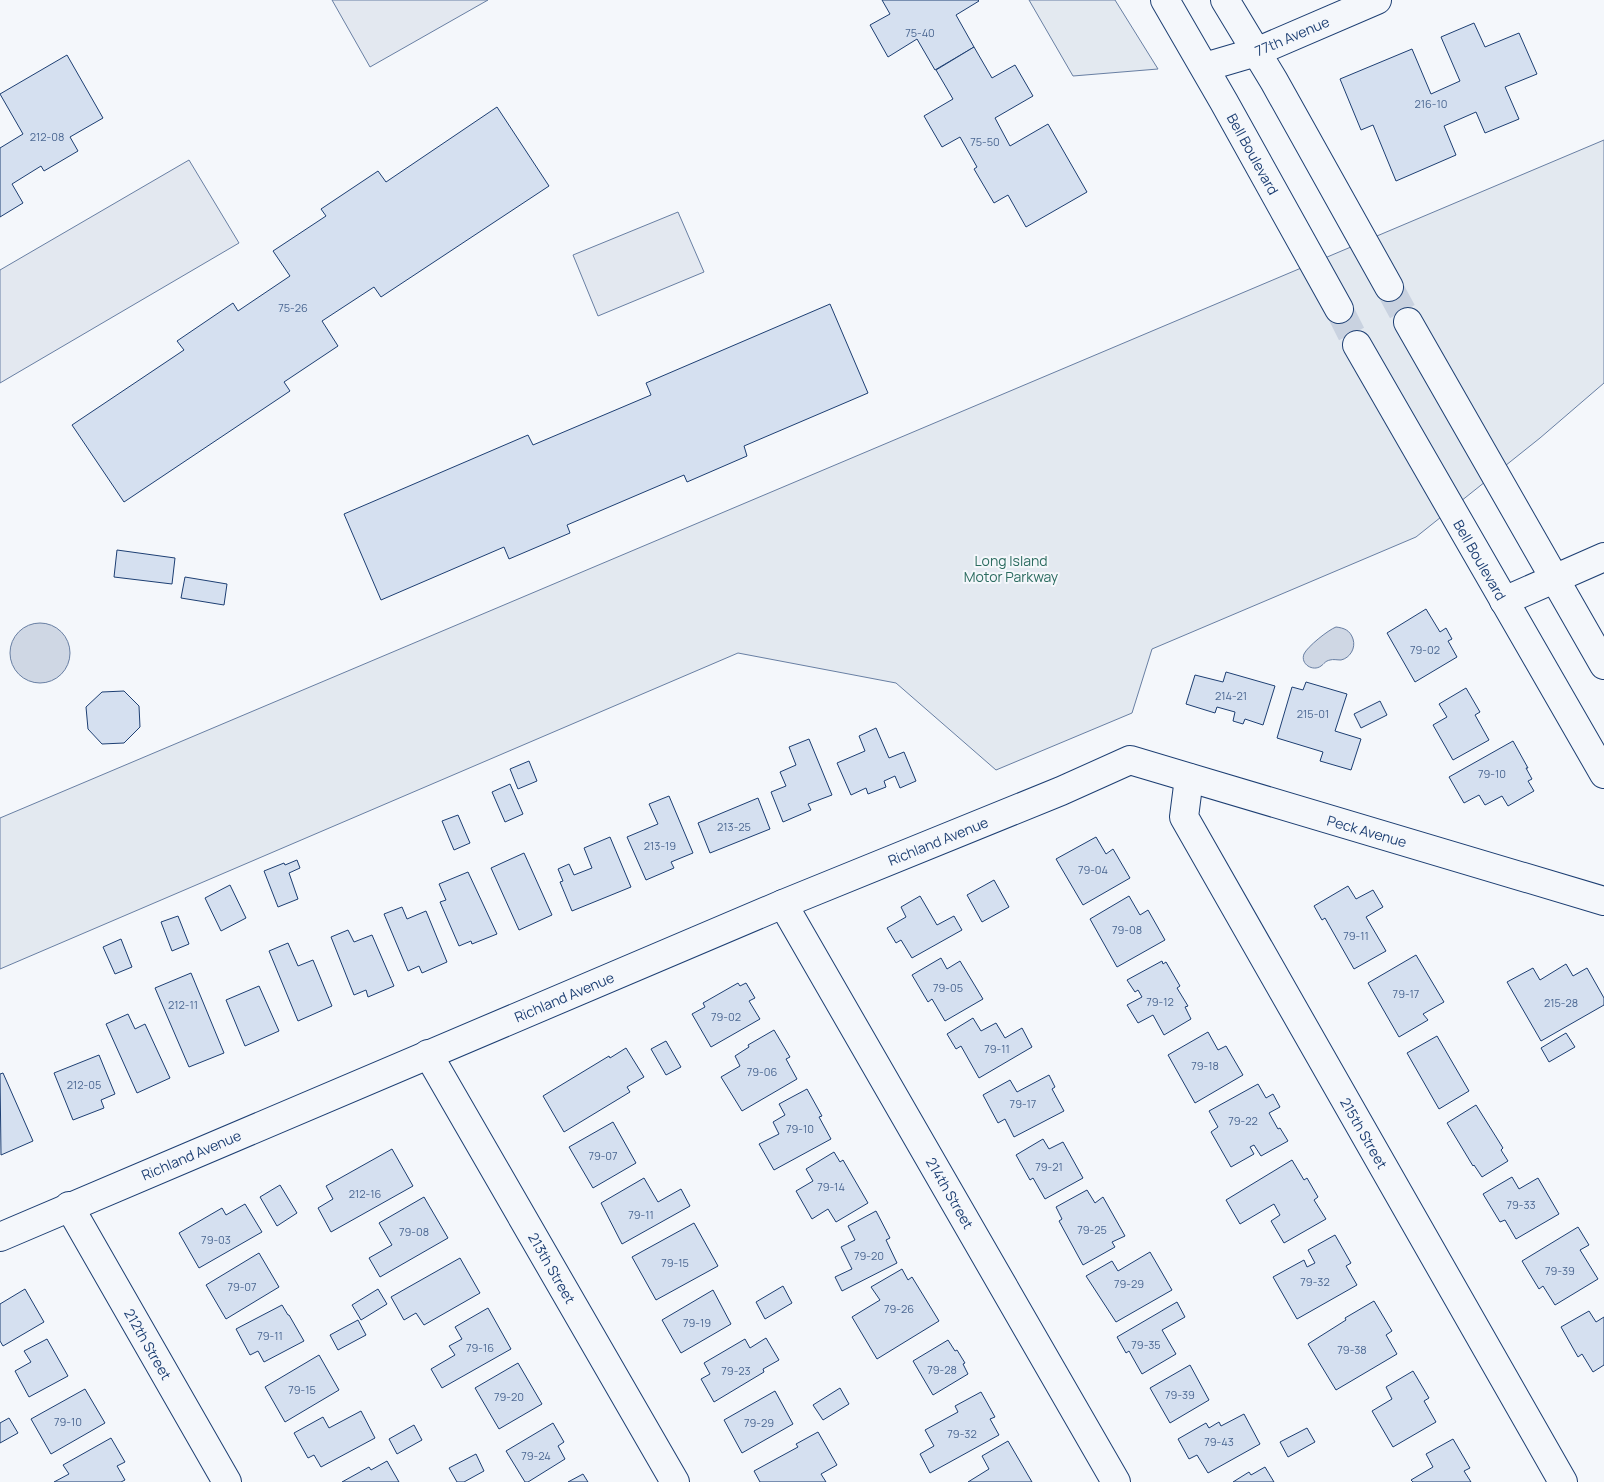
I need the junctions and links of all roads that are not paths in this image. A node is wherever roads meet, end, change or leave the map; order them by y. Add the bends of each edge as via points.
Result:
1 (1165, 0) edge
2 (1225, 0) edge
3 (1376, 0) edge
4 (1256, 52) junction
5 (1205, 67) junction
6 (1389, 286) tunnel mouth
7 (1339, 309) tunnel mouth
8 (1408, 322) tunnel mouth
9 (1357, 345) tunnel mouth
10 (1604, 557) edge
11 (1554, 578) junction
12 (1504, 601) junction
13 (1604, 665) edge
14 (1130, 760) joint
15 (1604, 774) edge
16 (1189, 778) junction
17 (1604, 901) edge
18 (783, 904) junction
19 (428, 1054) junction
20 (69, 1206) junction
21 (0, 1236) edge
22 (227, 1482) edge
23 (675, 1482) edge
24 (1116, 1482) edge
25 (1562, 1482) edge

1 - 5 street, Bell Boulevard
2 - 4 street
3 - 4 street, 77th Avenue
4 - 5 street, 77th Avenue
4 - 6 street
5 - 7 street, Bell Boulevard
8 - 11 street
9 - 12 street, Bell Boulevard
10 - 11 street
11 - 12 street
11 - 13 street
12 - 15 street, Bell Boulevard
14 - 16 street, Peck Avenue
14 - 18 street, Richland Avenue
16 - 17 street, Peck Avenue
16 - 25 street, 215th Street via 1184,817
18 - 19 street, Richland Avenue
18 - 24 street, 214th Street
19 - 20 street, Richland Avenue
19 - 23 street, 213th Street
20 - 21 street, Richland Avenue
20 - 22 street, 212th Street

